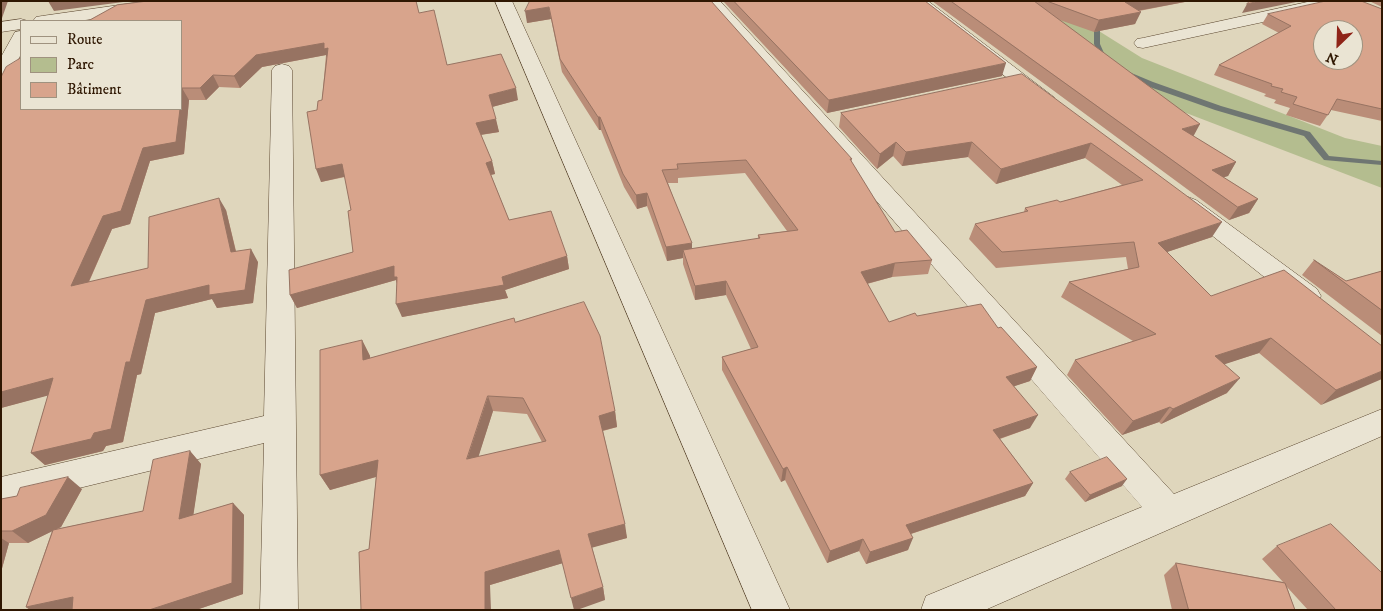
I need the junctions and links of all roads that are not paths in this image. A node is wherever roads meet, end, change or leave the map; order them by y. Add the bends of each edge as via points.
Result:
1 (41, 1) edge
2 (187, 1) edge
3 (503, 1) edge
4 (711, 1) edge
5 (917, 1) edge
6 (1337, 1) edge
7 (30, 20) edge
8 (49, 20) edge
9 (20, 24) edge
10 (1, 27) edge
11 (20, 38) edge
12 (1143, 43) dead end
13 (282, 70) dead end
14 (1, 76) edge
15 (1021, 80) junction
16 (992, 86) edge
17 (1060, 109) edge
18 (1168, 191) edge
19 (1321, 307) edge
20 (1382, 422) edge
21 (280, 426) junction
22 (1, 492) edge
23 (1168, 512) junction
24 (279, 610) edge
25 (771, 610) edge
26 (940, 610) edge

1 - 7 street
2 - 8 street
3 - 25 street
4 - 23 street via 830,121
5 - 15 street
6 - 12 street
9 - 10 street
11 - 14 street
13 - 21 street
15 - 16 street
15 - 17 street
18 - 19 street
20 - 23 street
21 - 22 street
21 - 24 street
23 - 26 street

